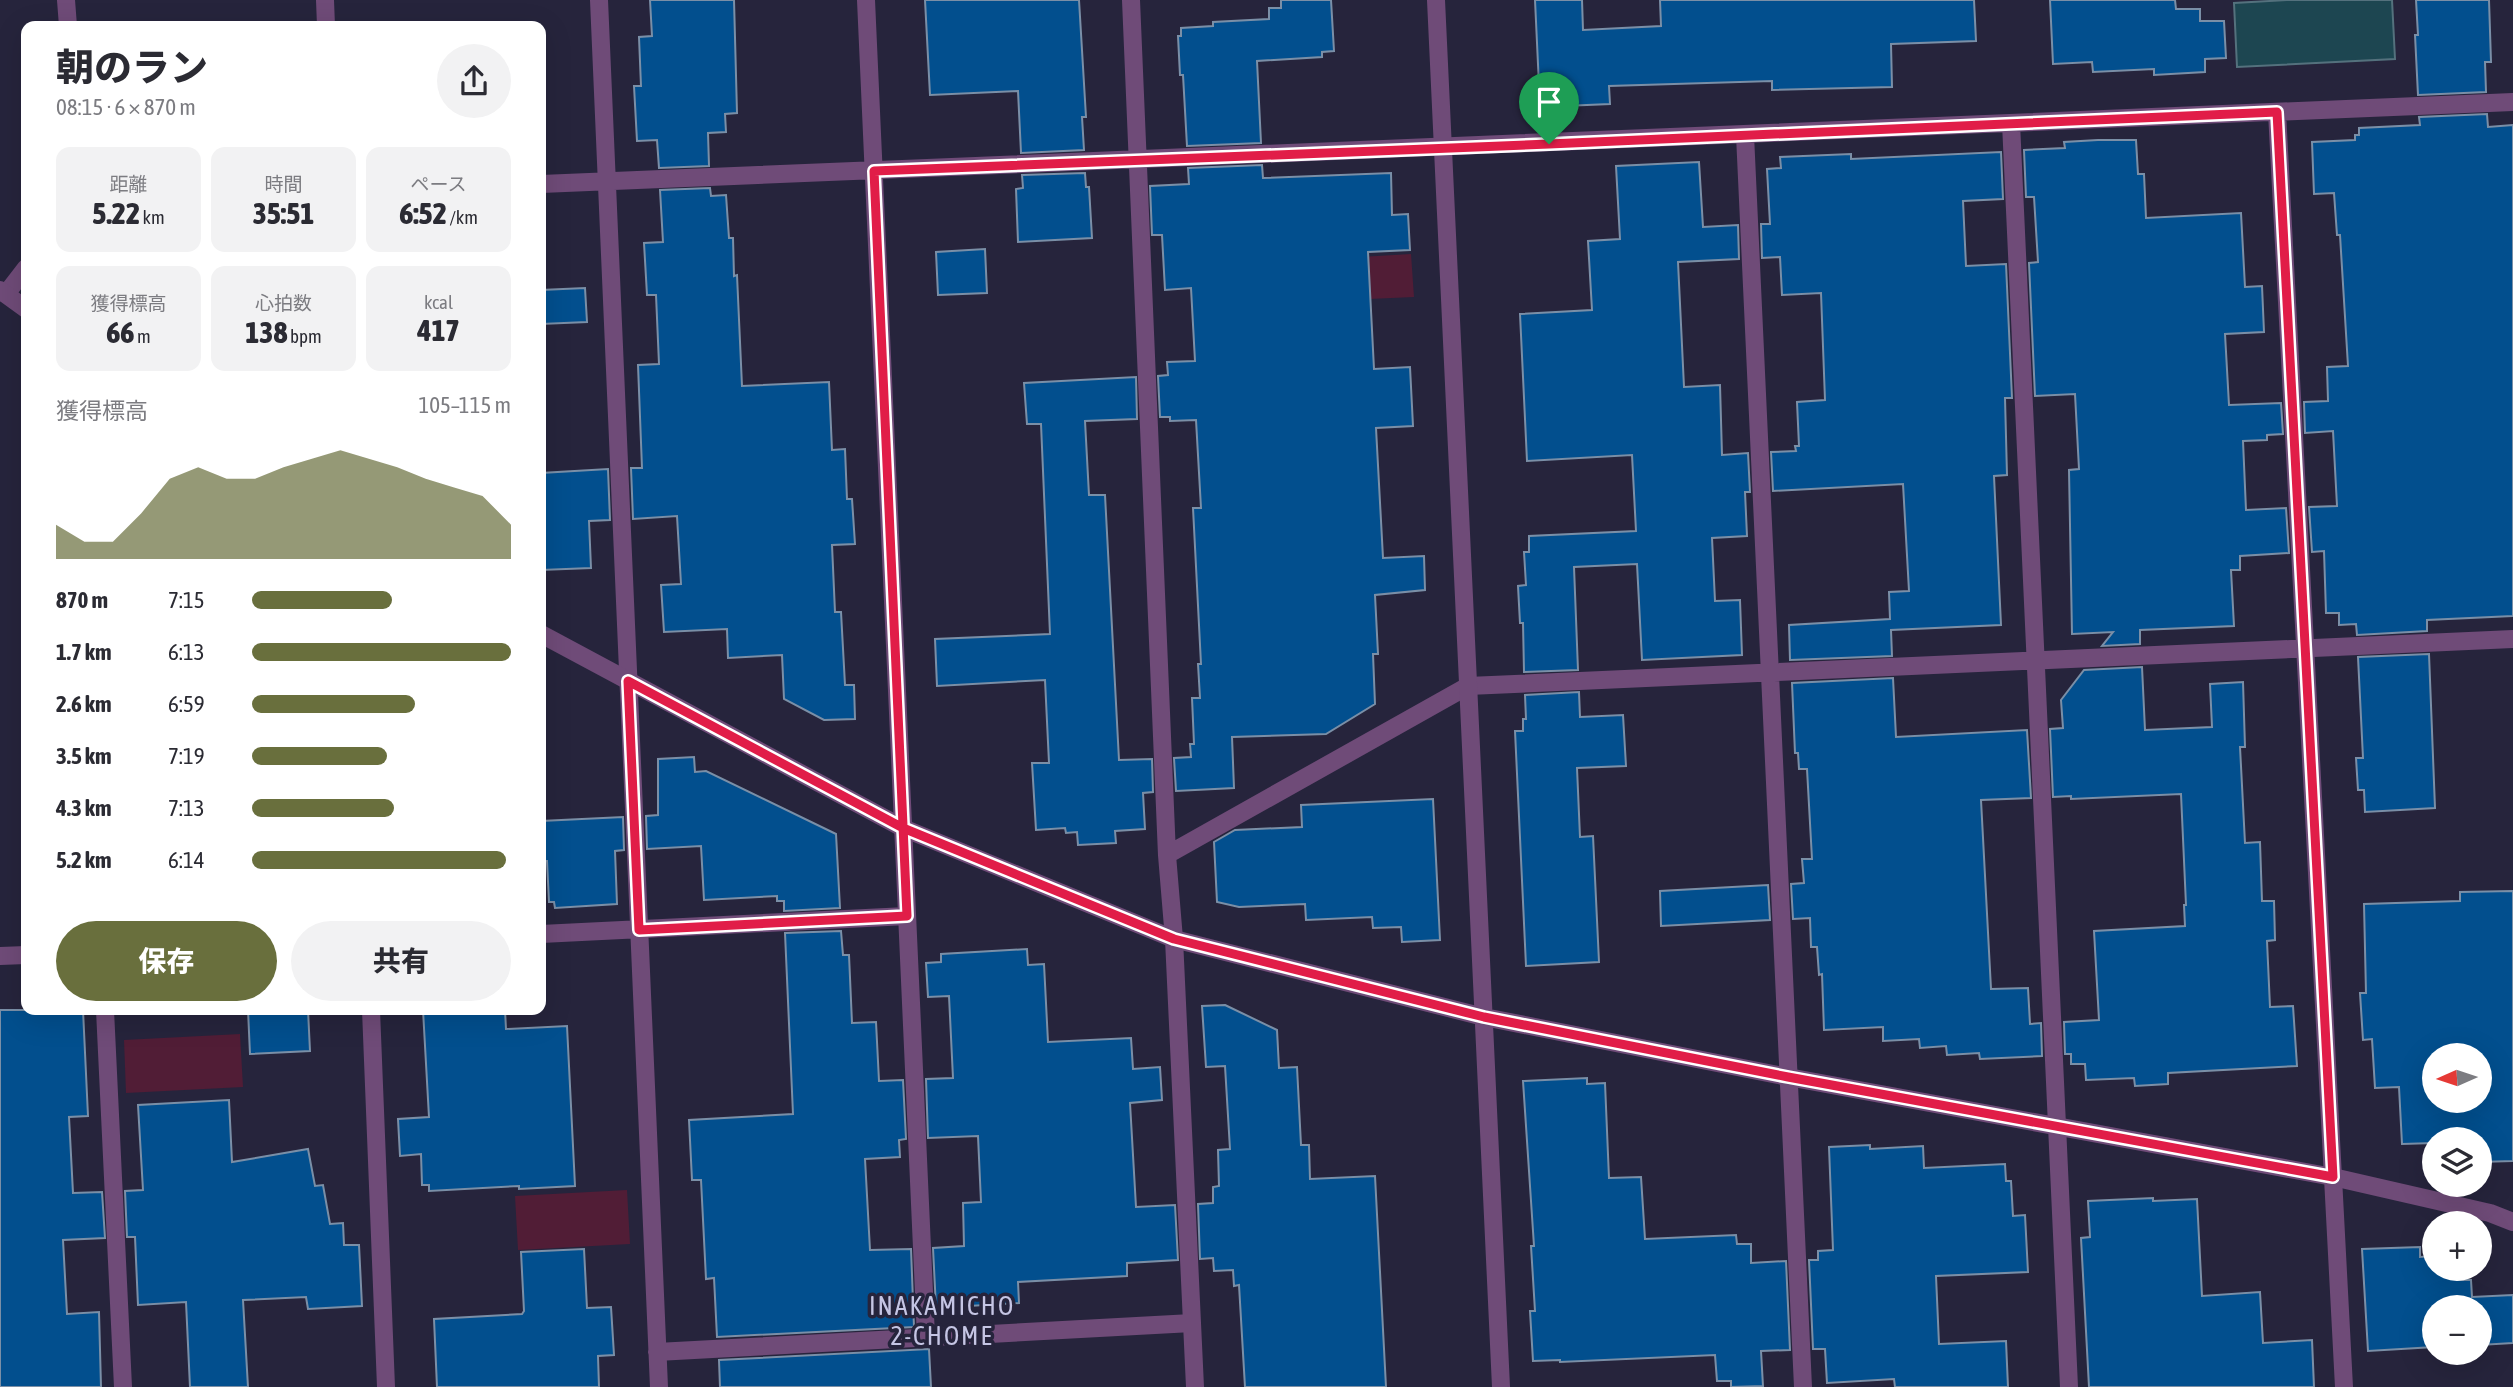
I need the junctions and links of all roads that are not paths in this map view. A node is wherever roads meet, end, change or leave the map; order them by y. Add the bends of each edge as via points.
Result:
1 (66, 0) edge
2 (325, 0) edge
3 (599, 0) edge
4 (866, 0) edge
5 (1131, 0) edge
6 (1436, 0) edge
7 (68, 21) edge
8 (326, 21) edge
9 (2513, 102) edge
10 (2277, 112) junction
11 (2011, 123) junction
12 (1745, 135) junction
13 (1444, 148) junction
14 (1138, 160) junction
15 (874, 171) junction
16 (608, 181) junction
17 (546, 184) edge
18 (21, 273) edge
19 (3, 292) edge
20 (21, 305) edge
21 (546, 637) edge
22 (2513, 639) edge
23 (2306, 648) junction
24 (2035, 661) junction
25 (1769, 672) junction
26 (628, 681) junction
27 (1468, 686) junction
28 (903, 828) junction
29 (1167, 855) junction
30 (907, 916) junction
31 (639, 930) junction
32 (546, 934) edge
33 (1174, 939) junction
34 (21, 955) edge
35 (0, 956) edge
36 (105, 1015) edge
37 (372, 1015) edge
38 (1484, 1017) junction
39 (1788, 1077) junction
40 (2057, 1126) junction
41 (2333, 1177) junction
42 (2513, 1222) edge
43 (1192, 1322) junction
44 (926, 1337) junction
45 (657, 1352) junction
46 (123, 1387) edge
47 (386, 1387) edge
48 (659, 1387) edge
49 (1195, 1387) edge
50 (1501, 1387) edge
51 (1803, 1387) edge
52 (2069, 1387) edge
53 (2344, 1387) edge

1 - 7 street
2 - 8 street
3 - 16 street
4 - 15 street
5 - 14 street
6 - 13 street
9 - 10 street
10 - 11 street
10 - 23 street
11 - 12 street
11 - 24 street
12 - 13 street
12 - 25 street
13 - 14 street
13 - 27 street
14 - 15 street
14 - 29 street
15 - 16 street
15 - 28 street
16 - 17 street
16 - 26 street
18 - 19 street
19 - 20 street
21 - 26 street
22 - 23 street
23 - 24 street
23 - 41 street
24 - 25 street
24 - 40 street
25 - 27 street
25 - 39 street
26 - 28 street
26 - 31 street
27 - 29 street
27 - 38 street
28 - 30 street
28 - 33 street
29 - 33 street
30 - 31 street
30 - 44 street
31 - 32 street
31 - 45 street
33 - 38 street
33 - 43 street
34 - 35 street
36 - 46 street
37 - 47 street
38 - 39 street
38 - 50 street
39 - 40 street
39 - 51 street
40 - 41 street
40 - 52 street
41 - 42 street
41 - 53 street
43 - 44 street
43 - 49 street
44 - 45 street
45 - 48 street

